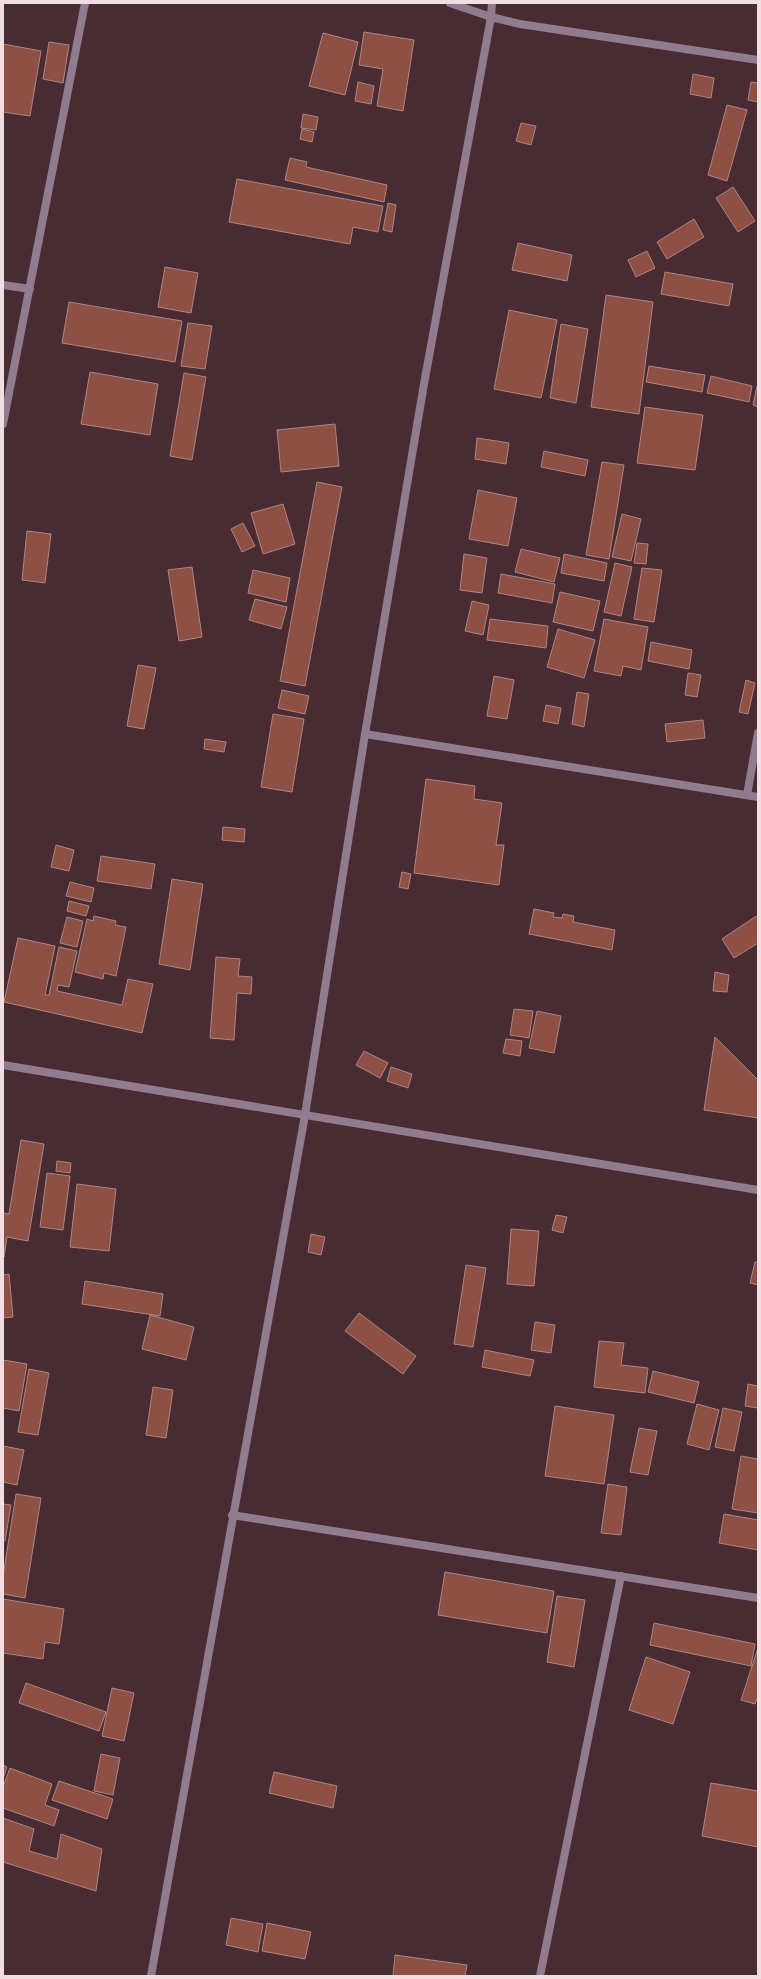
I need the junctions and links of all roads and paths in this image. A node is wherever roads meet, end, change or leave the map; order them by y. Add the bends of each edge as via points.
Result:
1 (85, 3) edge
2 (450, 3) edge
3 (492, 3) edge
4 (491, 17) junction
5 (758, 60) edge
6 (3, 285) edge
7 (30, 289) junction
8 (3, 424) edge
9 (758, 733) edge
10 (365, 734) junction
11 (747, 795) junction
12 (758, 796) edge
13 (3, 1065) edge
14 (305, 1115) junction
15 (758, 1190) edge
16 (232, 1515) junction
17 (621, 1576) junction
18 (758, 1598) edge
19 (151, 1976) edge
20 (540, 1976) edge

1 - 7 street
2 - 4 street
3 - 4 street
4 - 5 street via 520,24
4 - 10 street via 424,384
6 - 7 street
7 - 8 street
9 - 11 street
10 - 11 street
10 - 14 street
11 - 12 street
13 - 14 street
14 - 15 street
14 - 16 street
16 - 17 street
16 - 19 street
17 - 18 street
17 - 20 street

